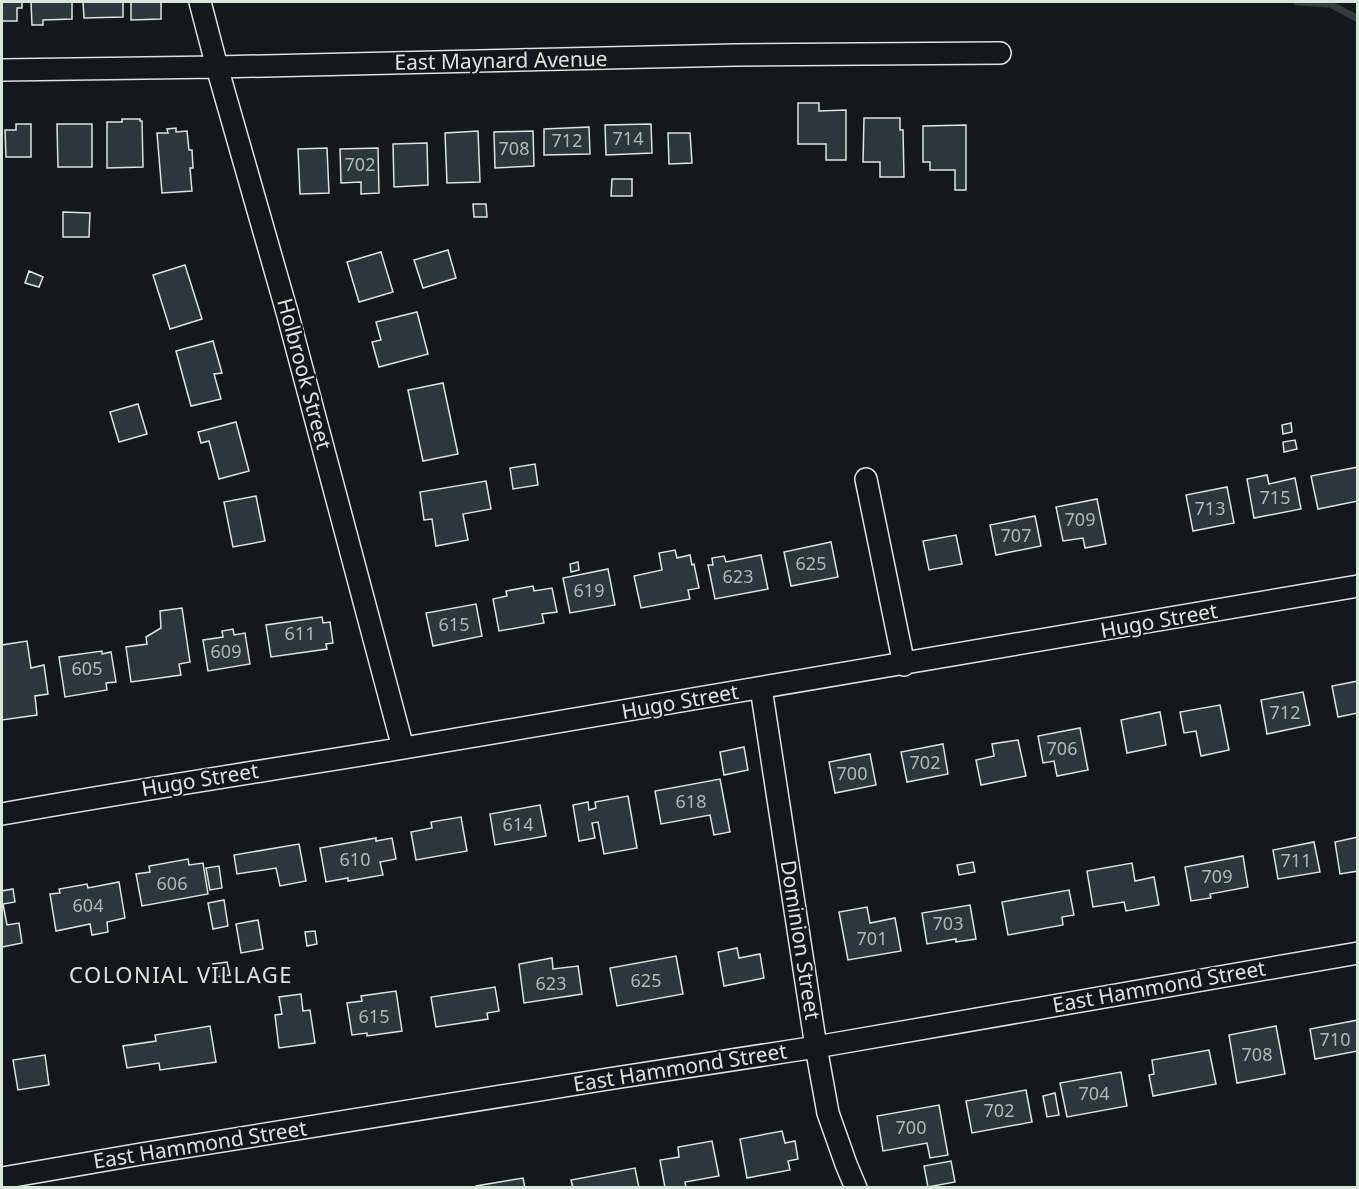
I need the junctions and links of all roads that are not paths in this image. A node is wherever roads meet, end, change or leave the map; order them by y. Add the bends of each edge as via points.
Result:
1 (200, 2) edge
2 (1000, 53) dead end
3 (217, 67) junction
4 (2, 70) edge
5 (866, 479) dead end
6 (1358, 586) edge
7 (904, 665) junction
8 (761, 688) junction
9 (403, 748) junction
10 (2, 813) edge
11 (1358, 953) edge
12 (816, 1047) junction
13 (2, 1178) edge
14 (856, 1188) edge

1 - 3 street, Holbrook Street
2 - 3 street, East Maynard Avenue
3 - 4 street, East Maynard Avenue
3 - 9 street, Holbrook Street
5 - 7 street
6 - 7 street, Hugo Street
7 - 8 street, Hugo Street
8 - 9 street, Hugo Street
8 - 12 street, Dominion Street
9 - 10 street, Hugo Street
11 - 12 street, East Hammond Street
12 - 13 street, East Hammond Street
12 - 14 street, Dominion Street via 828,1113

